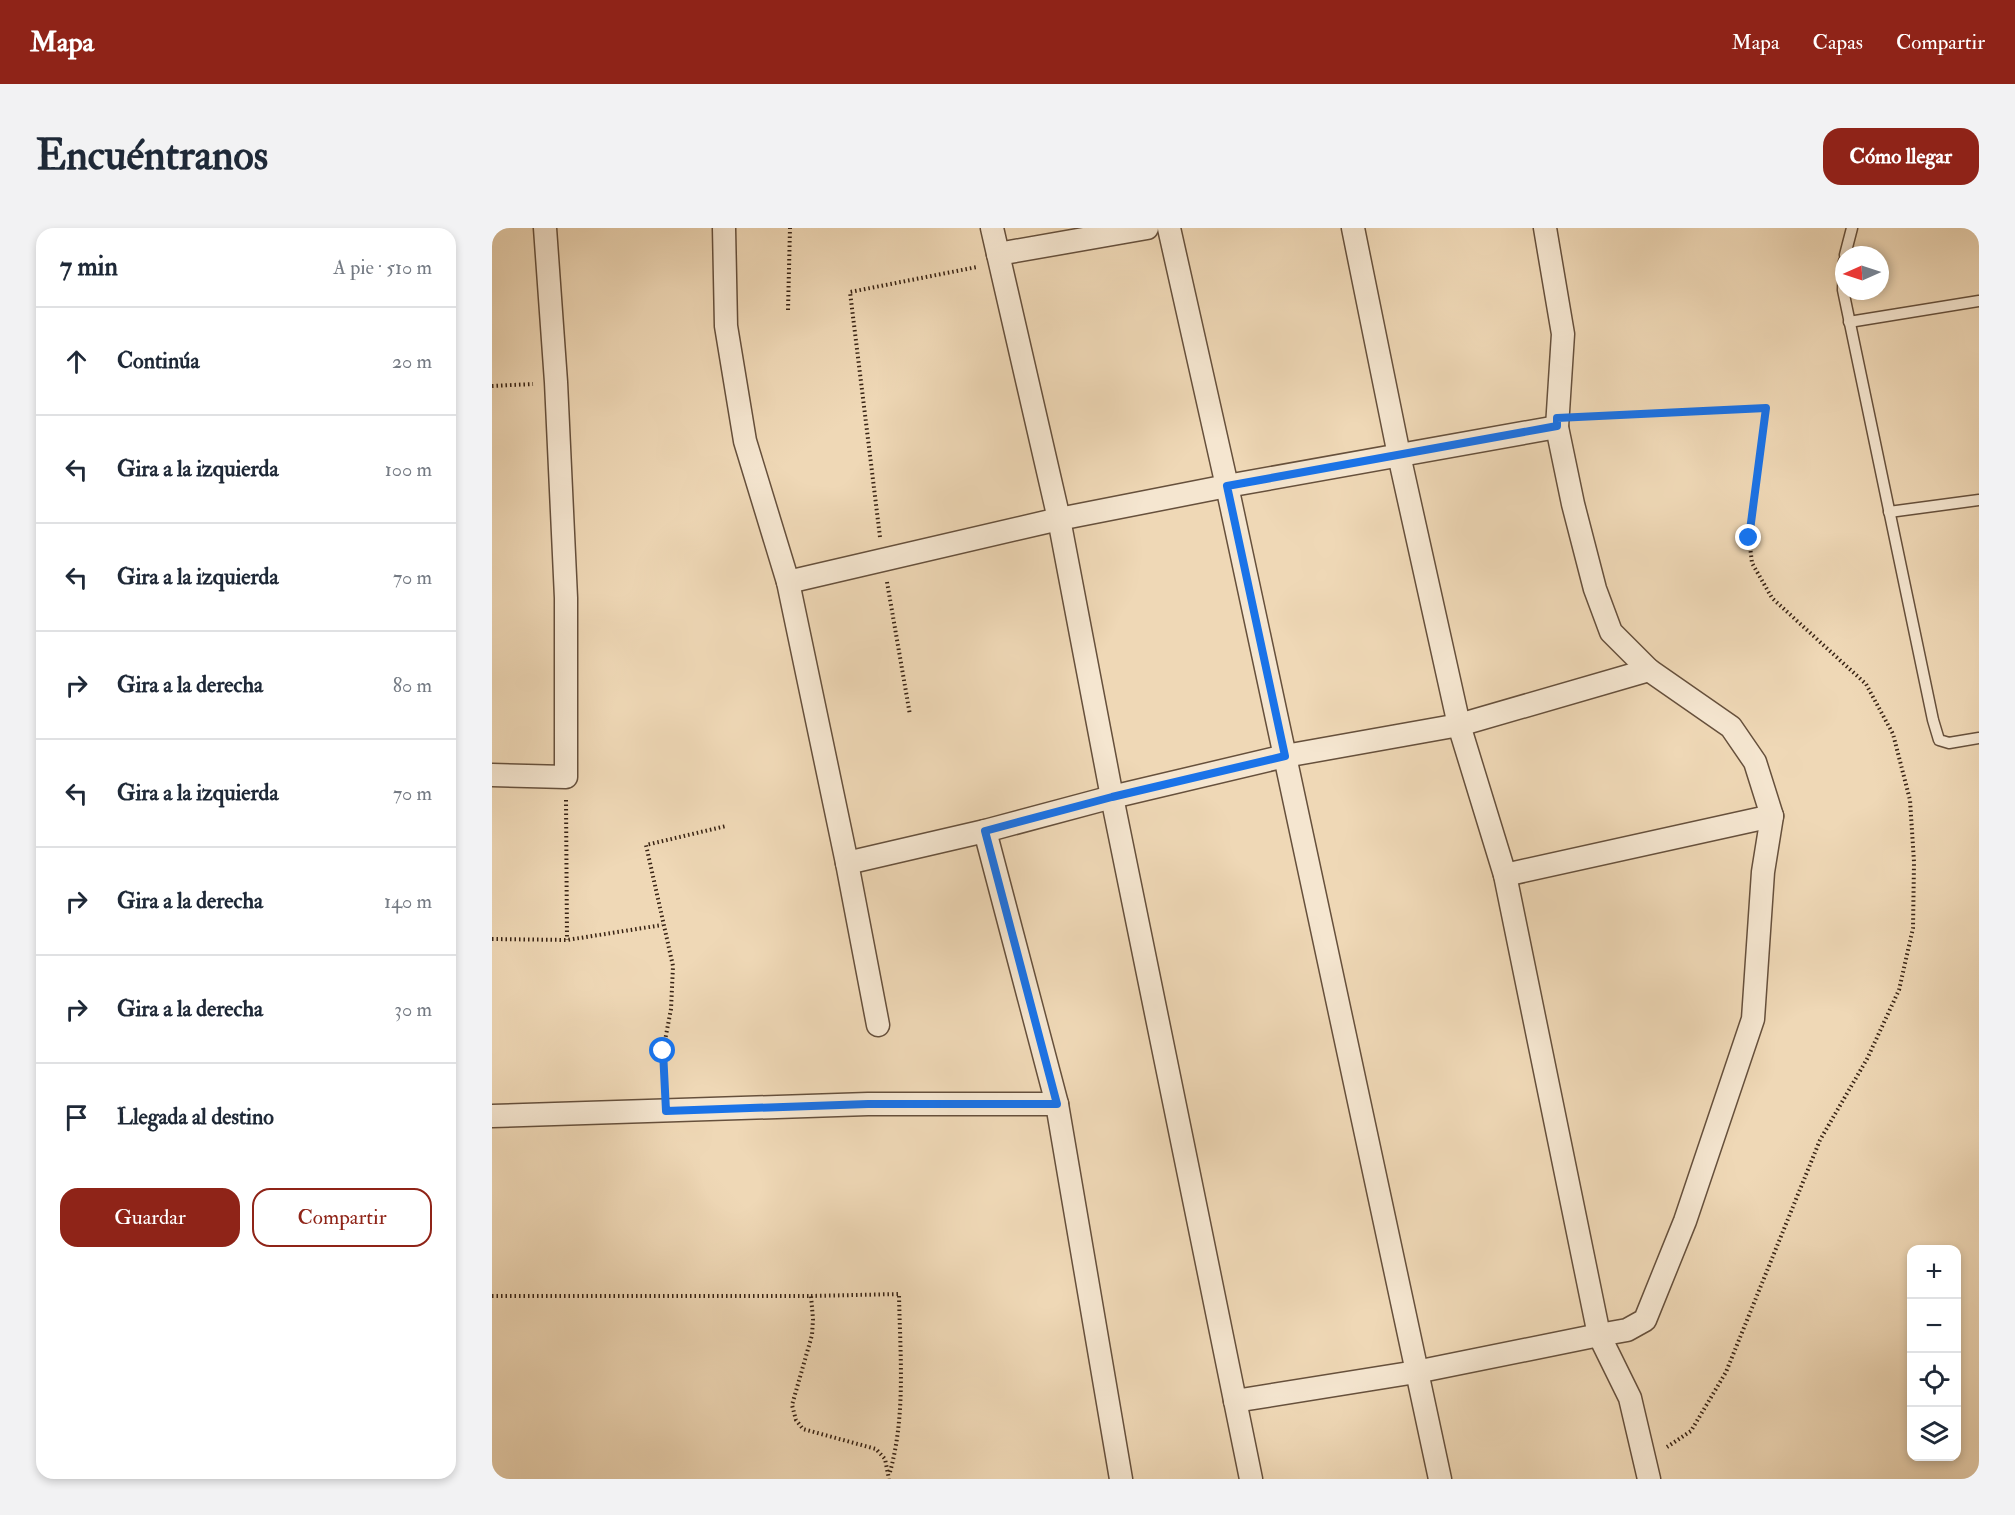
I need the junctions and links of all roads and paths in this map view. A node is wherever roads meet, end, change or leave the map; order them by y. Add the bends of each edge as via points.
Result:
1 (545, 228) edge
2 (724, 228) edge
3 (790, 228) edge
4 (992, 228) edge
5 (1147, 228) edge
6 (1169, 228) edge
7 (1353, 228) edge
8 (1545, 228) edge
9 (1852, 228) edge
10 (1847, 246) edge
11 (999, 258) junction
12 (1844, 300) edge
13 (1979, 301) edge
14 (788, 310) dead end
15 (1850, 322) junction
16 (556, 382) junction
17 (492, 386) edge
18 (1557, 422) junction
19 (1399, 455) junction
20 (1227, 486) junction
21 (1979, 500) edge
22 (1889, 512) junction
23 (1059, 519) junction
24 (884, 560) junction
25 (788, 582) junction
26 (1649, 670) junction
27 (910, 715) dead end
28 (1459, 725) junction
29 (1979, 738) edge
30 (1285, 756) junction
31 (492, 775) edge
32 (566, 777) junction
33 (1112, 797) junction
34 (1772, 816) junction
35 (726, 826) dead end
36 (985, 831) junction
37 (847, 863) junction
38 (1505, 875) junction
39 (662, 925) junction
40 (492, 939) edge
41 (567, 940) junction
42 (878, 1025) dead end
43 (1057, 1104) junction
44 (666, 1111) junction
45 (492, 1116) edge
46 (492, 1296) edge
47 (811, 1296) junction
48 (1599, 1335) junction
49 (1416, 1372) junction
50 (1235, 1401) junction
51 (1648, 1470) edge
52 (890, 1476) edge
53 (1121, 1479) edge
54 (1251, 1479) edge
55 (1440, 1479) edge

1 - 16 street
2 - 25 street via 726,326 745,441
3 - 14 path
4 - 11 street
5 - 11 street
6 - 20 street
7 - 19 street
8 - 18 street via 1563,334
9 - 10 lane
11 - 23 street
11 - 24 path via 850,292
12 - 15 lane
13 - 15 lane
15 - 22 lane
16 - 17 path
16 - 32 street via 566,598
18 - 19 street
18 - 26 street via 1595,589 1611,632
18 - 51 path via 1766,408 1749,538 1752,563 1772,598 1866,684 1893,734 1910,800 1913,928 1899,990 1867,1059 1820,1140 1726,1372 1691,1431
19 - 20 street
19 - 28 street
20 - 23 street
20 - 30 street
21 - 22 lane
22 - 29 lane via 1940,740 1949,743
23 - 24 street
23 - 33 street
24 - 25 street
24 - 27 path
25 - 37 street
26 - 28 street
26 - 34 street via 1731,728 1755,762
28 - 30 street
28 - 38 street
30 - 33 street
30 - 49 street
31 - 32 street
32 - 41 path
33 - 36 street
33 - 50 street
34 - 38 street
34 - 48 street via 1763,872 1753,1019 1685,1221 1645,1320 1627,1330
35 - 39 path via 646,845
36 - 37 street
36 - 43 street
37 - 42 street
38 - 48 street
39 - 41 path
39 - 44 path via 673,966 671,1009 663,1051
40 - 41 path
43 - 44 street via 868,1104
43 - 53 street
44 - 45 street
46 - 47 path
47 - 52 path via 812,1335 792,1405 796,1420 803,1429 876,1449 885,1459
47 - 52 path via 899,1294 901,1415
48 - 49 street
48 - 51 street via 1630,1398
49 - 50 street
49 - 55 street
50 - 54 street

